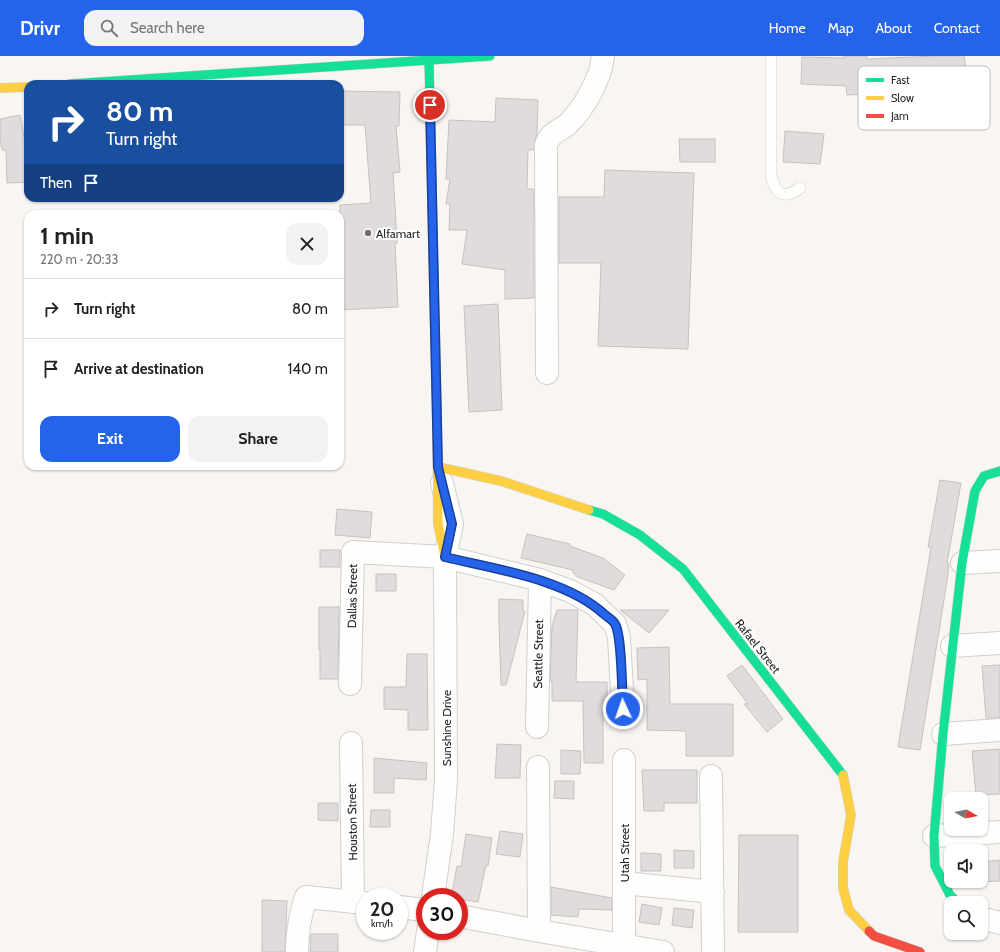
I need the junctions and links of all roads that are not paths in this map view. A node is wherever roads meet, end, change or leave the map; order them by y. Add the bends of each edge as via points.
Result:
1 (490, 56) edge
2 (603, 56) edge
3 (771, 56) edge
4 (429, 60) junction
5 (130, 80) edge
6 (24, 87) edge
7 (0, 88) edge
8 (800, 188) dead end
9 (547, 374) dead end
10 (438, 467) junction
11 (1000, 471) edge
12 (445, 557) junction
13 (1000, 561) edge
14 (962, 563) junction
15 (540, 580) junction
16 (1000, 643) edge
17 (952, 646) junction
18 (350, 684) dead end
19 (623, 709) dead end
20 (537, 727) dead end
21 (1000, 730) edge
22 (943, 734) junction
23 (351, 743) dead end
24 (624, 760) dead end
25 (538, 767) dead end
26 (711, 776) dead end
27 (1000, 832) edge
28 (934, 836) junction
29 (624, 883) junction
30 (358, 888) edge
31 (434, 888) edge
32 (713, 892) junction
33 (951, 896) edge
34 (356, 903) edge
35 (468, 918) edge
36 (988, 920) edge
37 (1000, 923) edge
38 (539, 931) junction
39 (426, 940) edge
40 (624, 946) junction
41 (297, 952) edge
42 (424, 952) edge
43 (663, 952) edge
44 (714, 952) edge
45 (920, 952) edge

1 - 4 street
2 - 9 street via 600,72 580,108 569,123 549,137 546,145
3 - 8 lane via 773,187 784,194 793,193
4 - 5 street
4 - 10 street
6 - 7 street
10 - 12 street, Sunshine Drive via 452,524
10 - 45 street, Rafael Street via 501,480 603,514 640,535 683,569 843,774 851,815 843,862 843,888 849,910 874,936
11 - 14 street via 984,476 975,491
12 - 15 street
12 - 18 street, Dallas Street via 353,552
12 - 31 street, Sunshine Drive via 446,779
13 - 14 street
14 - 17 street
15 - 19 street via 570,591 594,604 615,624 619,637
15 - 20 street, Seattle Street
16 - 17 street
17 - 22 street
21 - 22 street
22 - 28 street
23 - 30 street, Houston Street
24 - 29 street, Utah Street
25 - 38 street
26 - 32 street
27 - 28 street
28 - 33 street via 935,866
29 - 32 street
29 - 40 street, Utah Street
32 - 44 street
34 - 41 street via 306,897 297,935
35 - 38 street
36 - 37 street
38 - 40 street
39 - 42 street
40 - 43 street

